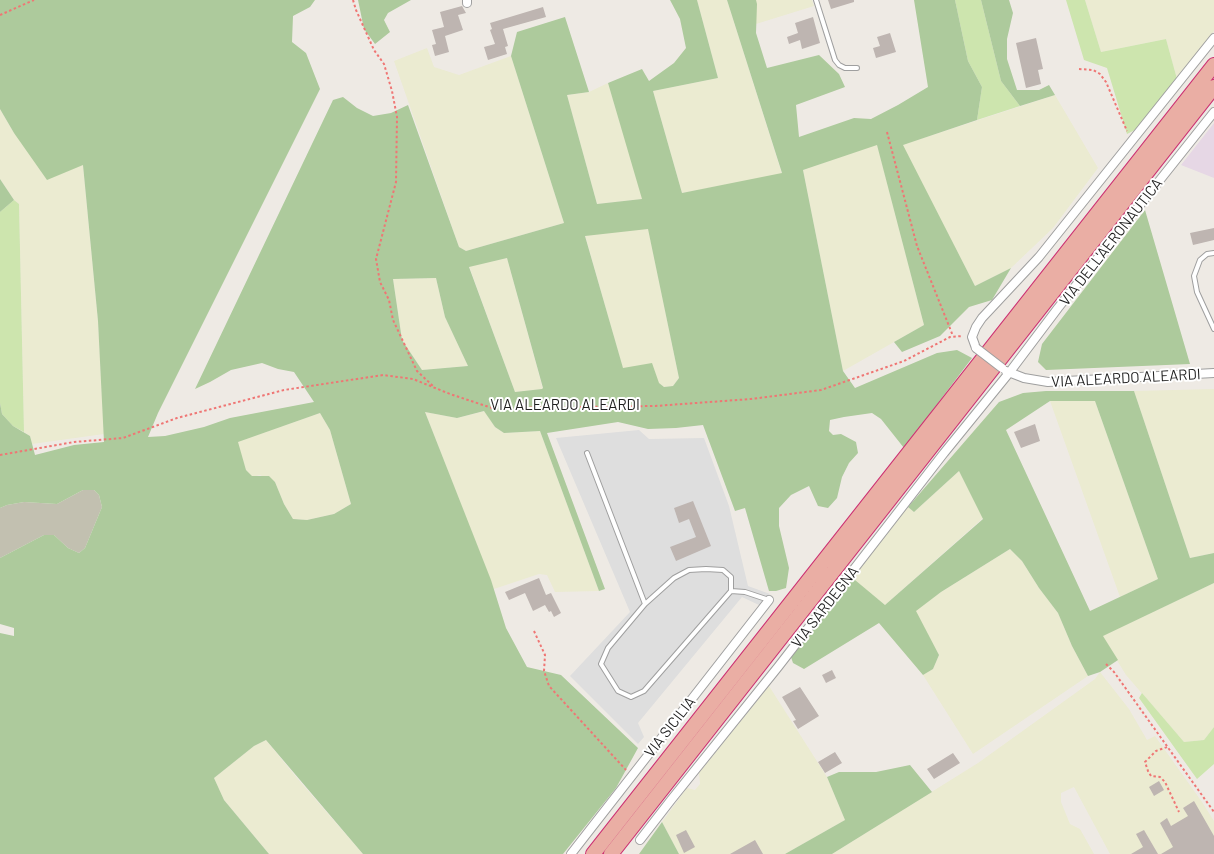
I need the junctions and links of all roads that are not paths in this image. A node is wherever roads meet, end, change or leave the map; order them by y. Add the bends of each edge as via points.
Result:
1 (816, 0) edge
2 (1214, 38) edge
3 (1214, 65) edge
4 (857, 68) dead end
5 (1214, 87) edge
6 (1214, 112) edge
7 (1214, 253) edge
8 (1214, 329) edge
9 (1009, 373) junction
10 (1214, 373) edge
11 (587, 453) dead end
12 (731, 591) junction
13 (768, 600) joint
14 (645, 604) junction
15 (605, 838) junction
16 (640, 840) dead end
17 (614, 852) edge
18 (571, 854) edge
19 (589, 854) edge
20 (593, 854) edge

1 - 4 lane via 835,60 845,68
2 - 9 street, bridge via 1039,257 976,327 972,337 976,348
3 - 15 highway
5 - 17 highway
6 - 9 street, VIA DELL'AERONAUTICA
7 - 8 lane via 1200,260 1194,276 1197,292
9 - 10 street, VIA ALEARDO ALEARDI via 1048,382
9 - 16 street, VIA SARDEGNA
11 - 14 lane
12 - 13 lane
12 - 14 lane via 731,577 723,570 689,570 674,578
12 - 14 lane via 644,692 631,697 618,691 601,664 608,648
13 - 18 street, VIA SICILIA
15 - 19 highway
15 - 20 highway

